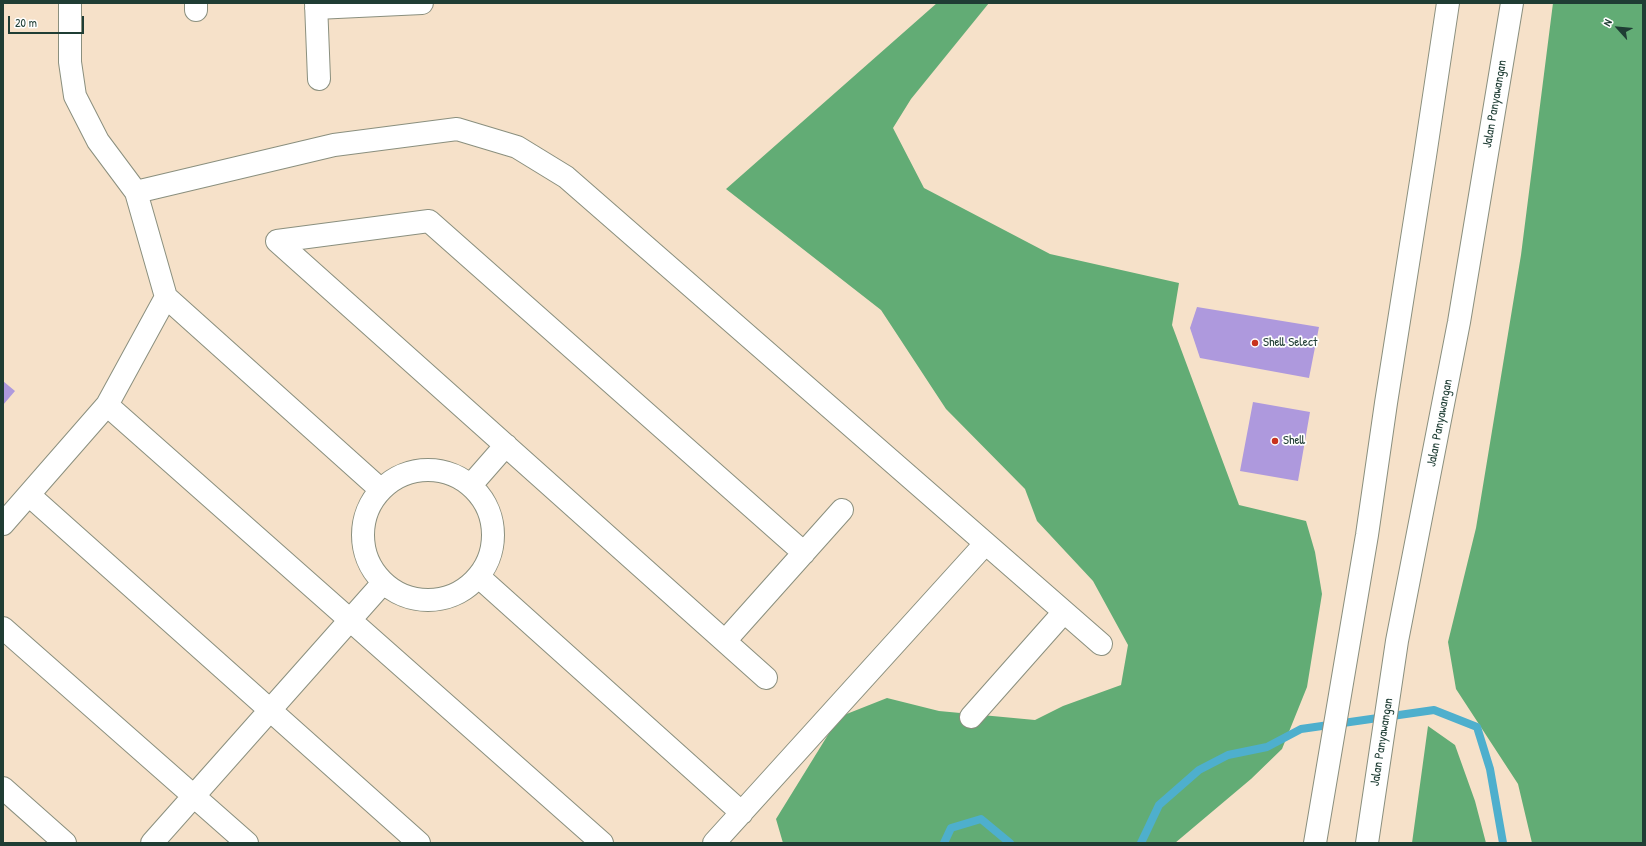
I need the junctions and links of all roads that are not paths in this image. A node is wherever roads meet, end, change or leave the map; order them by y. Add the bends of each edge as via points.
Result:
1 (70, 3) edge
2 (422, 3) edge
3 (1448, 3) edge
4 (1512, 3) edge
5 (316, 5) edge
6 (319, 79) dead end
7 (136, 192) junction
8 (166, 297) junction
9 (107, 405) junction
10 (506, 446) junction
11 (471, 485) junction
12 (380, 489) junction
13 (29, 495) junction
14 (842, 510) dead end
15 (3, 524) edge
16 (985, 544) junction
17 (804, 553) junction
18 (479, 578) junction
19 (382, 584) junction
20 (1064, 612) junction
21 (350, 620) junction
22 (3, 628) edge
23 (725, 641) junction
24 (1101, 644) dead end
25 (766, 678) dead end
26 (270, 710) junction
27 (971, 717) dead end
28 (3, 788) edge
29 (194, 796) junction
30 (742, 813) junction
31 (66, 843) edge
32 (152, 843) edge
33 (247, 843) edge
34 (419, 843) edge
35 (602, 843) edge
36 (714, 843) edge
37 (1315, 843) edge
38 (1367, 843) edge

1 - 7 street via 70,62 75,96 98,140
2 - 5 street
3 - 37 street via 1426,156 1384,410 1367,536
4 - 38 street, Jalan Panyawangan via 1459,322 1397,641
5 - 6 street
7 - 8 street
7 - 16 street via 334,145 457,129 517,147 566,176
8 - 9 street
8 - 12 street
9 - 13 street
9 - 21 street
10 - 11 street
10 - 17 street via 277,241 429,221
10 - 23 street
11 - 12 street via 441,470 409,472
11 - 18 street via 490,513 493,546
12 - 19 street via 364,520 364,554
13 - 15 street
13 - 26 street
14 - 17 street
16 - 20 street
16 - 30 street
17 - 23 street
18 - 19 street via 450,598 414,601
18 - 30 street
19 - 21 street
20 - 24 street
20 - 27 street
21 - 26 street
21 - 35 street
22 - 29 street
23 - 25 street
26 - 29 street
26 - 34 street
28 - 31 street
29 - 32 street
29 - 33 street
30 - 36 street

